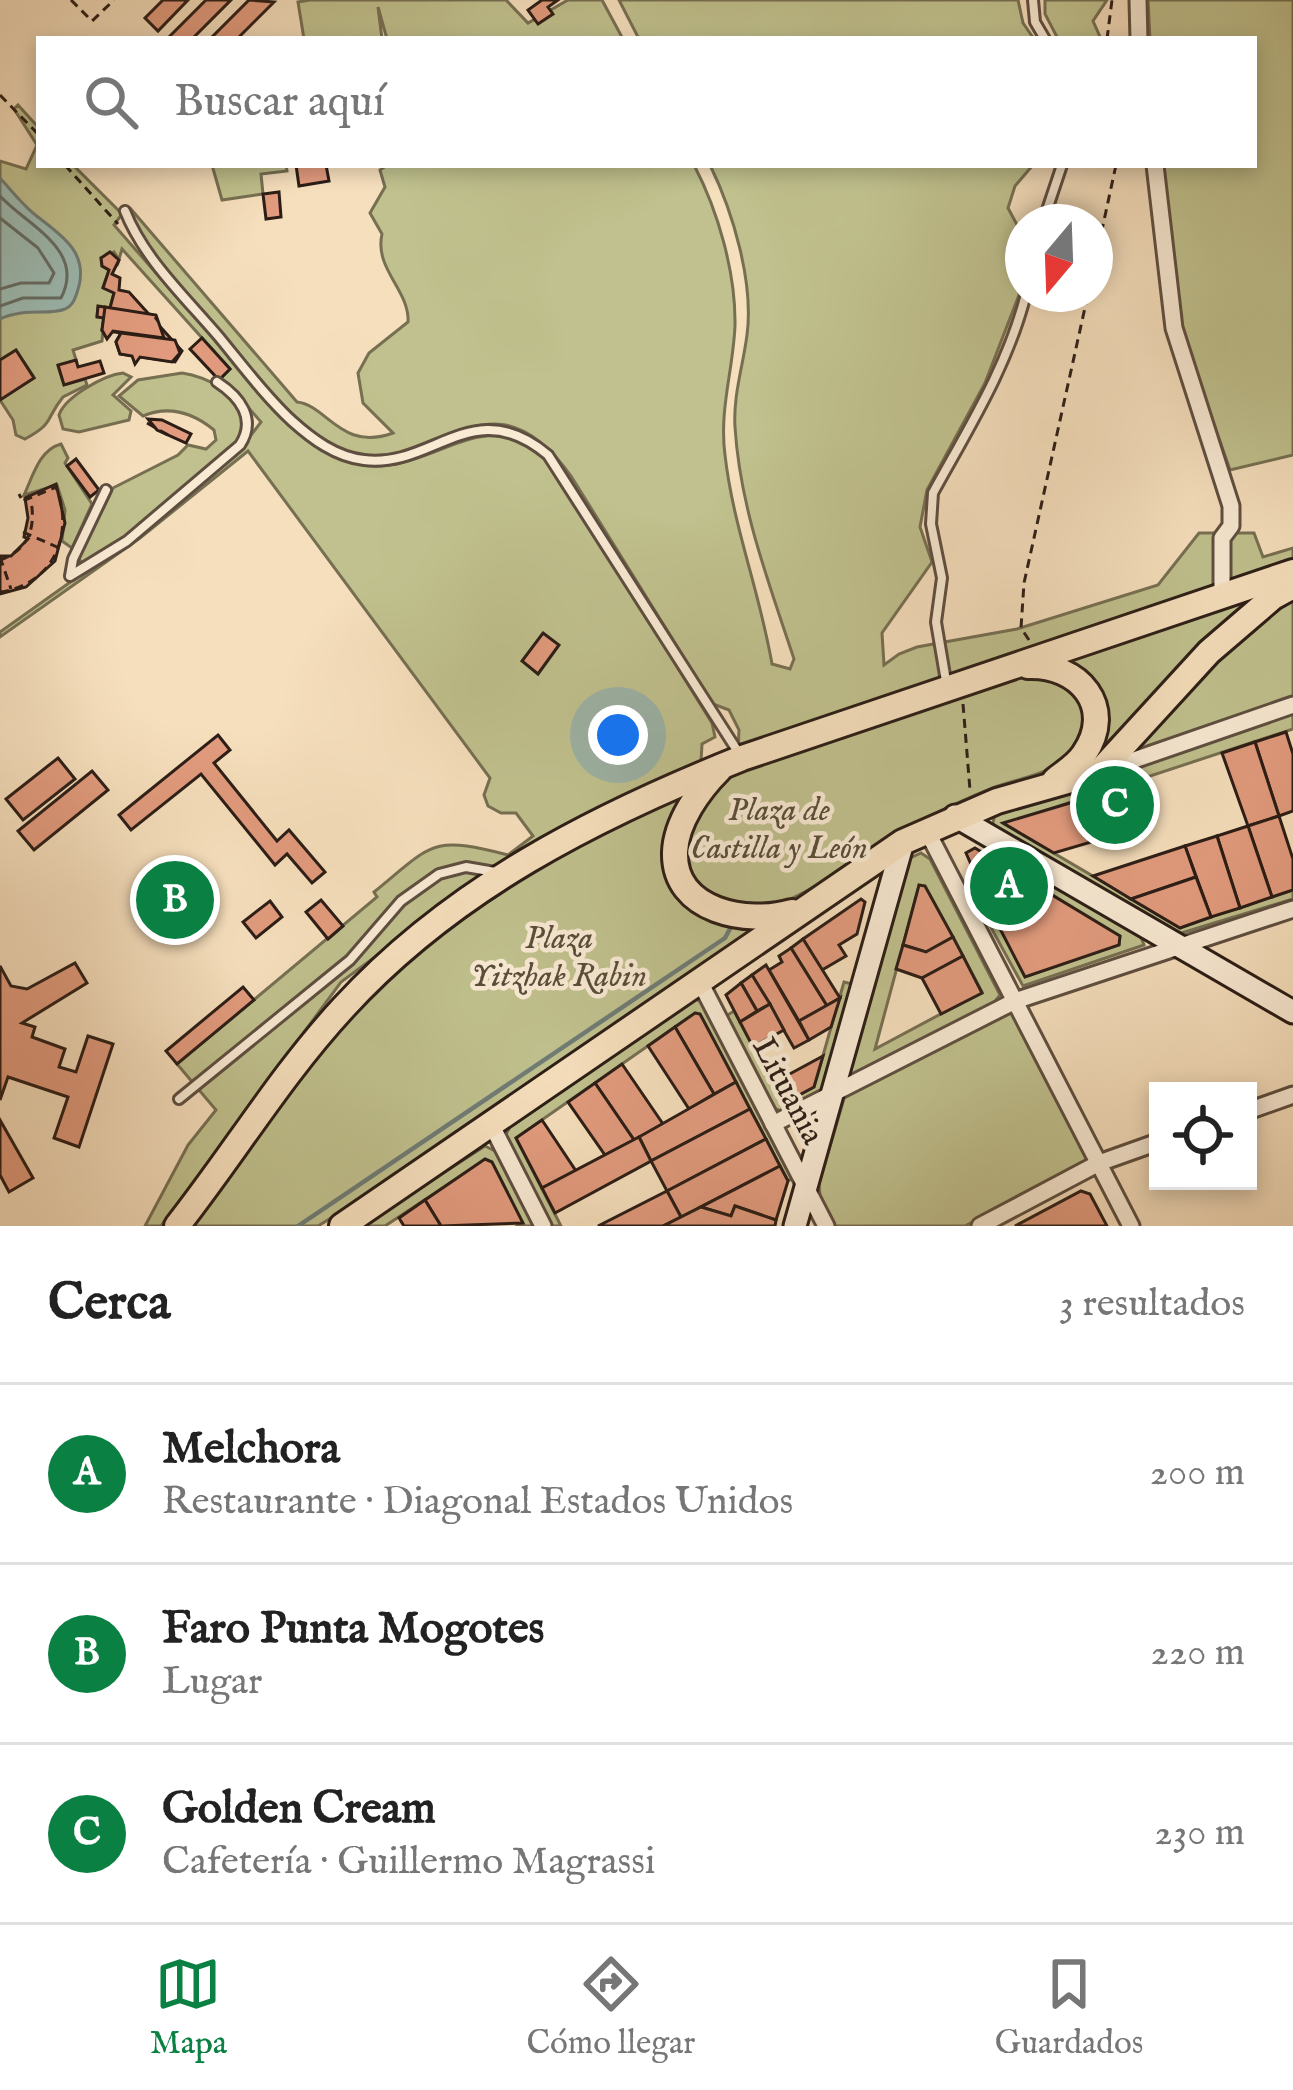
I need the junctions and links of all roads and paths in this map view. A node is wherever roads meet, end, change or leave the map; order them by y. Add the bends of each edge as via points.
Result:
1 (71, 0) edge
2 (114, 0) edge
3 (1033, 0) edge
4 (1112, 0) edge
5 (1138, 0) edge
6 (1043, 36) edge
7 (1106, 36) edge
8 (1139, 36) edge
9 (0, 95) edge
10 (36, 132) edge
11 (68, 168) edge
12 (1061, 168) edge
13 (1115, 168) edge
14 (1155, 168) edge
15 (1049, 204) edge
16 (1108, 204) edge
17 (125, 211) dead end
18 (119, 225) dead end
19 (1020, 312) edge
20 (1084, 312) edge
21 (217, 382) dead end
22 (146, 423) dead end
23 (168, 435) dead end
24 (106, 490) dead end
25 (23, 532) dead end
26 (30, 535) junction
27 (59, 548) junction
28 (0, 559) edge
29 (1293, 572) edge
30 (1293, 586) edge
31 (11, 591) junction
32 (0, 592) edge
33 (1222, 596) junction
34 (1040, 657) junction
35 (1014, 666) junction
36 (954, 686) junction
37 (1293, 705) edge
38 (734, 761) junction
39 (1099, 772) junction
40 (1048, 785) junction
41 (966, 812) junction
42 (915, 836) junction
43 (502, 874) junction
44 (805, 908) junction
45 (1293, 909) edge
46 (1180, 946) junction
47 (700, 982) junction
48 (1015, 1001) junction
49 (1293, 1012) edge
50 (832, 1095) junction
51 (1293, 1095) edge
52 (179, 1099) dead end
53 (1257, 1108) edge
54 (773, 1124) junction
55 (492, 1126) junction
56 (1149, 1145) edge
57 (1099, 1163) junction
58 (806, 1186) junction
59 (177, 1226) edge
60 (342, 1226) edge
61 (543, 1226) edge
62 (795, 1226) edge
63 (826, 1226) edge
64 (980, 1226) edge
65 (1131, 1226) edge

1 - 2 path via 92,21
3 - 6 lane
4 - 7 path
5 - 8 street
9 - 10 path
11 - 18 path
12 - 15 lane
13 - 16 path
14 - 33 street via 1174,328 1231,506
17 - 38 lane via 143,248 273,401 327,448 382,460 492,430 548,455
19 - 36 lane via 929,509 942,578 938,648
20 - 34 path via 1024,583 1021,628
21 - 24 lane via 246,415 240,445 138,532 70,576
22 - 23 path
25 - 26 path
26 - 27 path
26 - 27 path via 23,498 56,487
26 - 28 path
27 - 31 path via 46,570
28 - 31 path
29 - 33 main road
30 - 39 main road via 1209,652
31 - 32 path
33 - 34 main road
34 - 35 main road
35 - 36 main road
35 - 40 main road via 1066,671 1094,700 1086,752
36 - 38 main road
36 - 41 path
37 - 39 street
38 - 43 main road via 588,824
38 - 44 main road via 696,797 682,826 675,853 682,879 708,906 735,916
39 - 40 main road
40 - 41 main road
41 - 42 main road
41 - 46 main road
42 - 44 main road
42 - 48 street
42 - 50 main road
43 - 52 lane via 466,867 439,874 401,901 350,960
43 - 59 main road via 341,1010
44 - 47 main road
45 - 46 street
46 - 48 street
46 - 49 main road
47 - 54 street, Lituania
47 - 55 main road
48 - 50 street
48 - 57 street
50 - 54 street
50 - 58 main road
51 - 53 street
54 - 58 street, Lituania
55 - 60 main road
55 - 61 street
56 - 57 street
57 - 64 street
57 - 65 street
58 - 62 main road
58 - 63 street, Lituania

